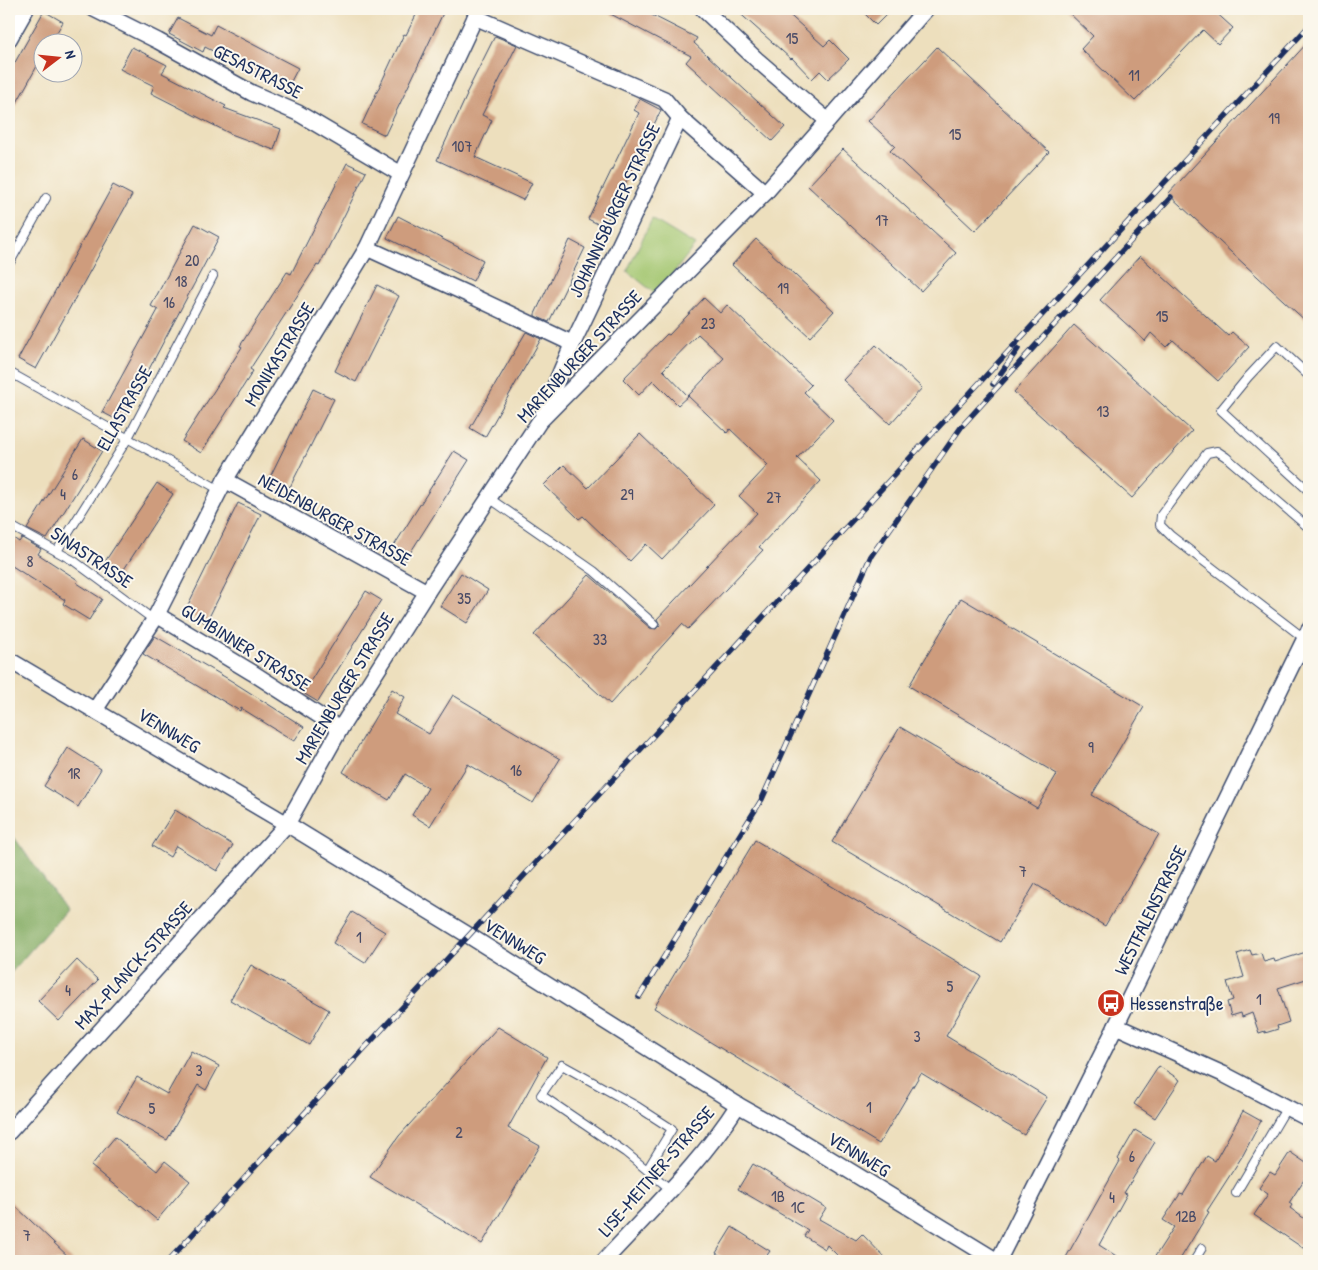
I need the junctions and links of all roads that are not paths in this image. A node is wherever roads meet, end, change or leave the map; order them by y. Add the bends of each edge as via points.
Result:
1 (26, 9) edge
2 (94, 9) edge
3 (703, 9) edge
4 (926, 9) edge
5 (477, 13) edge
6 (9, 39) edge
7 (680, 118) junction
8 (828, 121) junction
9 (401, 174) junction
10 (765, 193) junction
11 (46, 198) dead end
12 (367, 248) junction
13 (9, 264) edge
14 (213, 276) dead end
15 (572, 345) junction
16 (9, 372) edge
17 (1309, 376) edge
18 (539, 422) junction
19 (128, 438) junction
20 (222, 485) junction
21 (1309, 491) edge
22 (489, 498) junction
23 (9, 525) edge
24 (1309, 528) edge
25 (57, 551) junction
26 (427, 592) junction
27 (155, 618) junction
28 (654, 624) dead end
29 (1307, 635) edge
30 (9, 660) edge
31 (95, 710) junction
32 (340, 728) junction
33 (286, 824) junction
34 (1116, 1026) junction
35 (738, 1105) junction
36 (1287, 1107) junction
37 (1309, 1119) edge
38 (9, 1132) edge
39 (647, 1170) junction
40 (670, 1190) junction
41 (1236, 1192) dead end
42 (1202, 1248) dead end
43 (604, 1261) edge
44 (998, 1261) edge
45 (1194, 1261) edge

1 - 6 street
2 - 9 street, GESASTRASSE via 158,40 252,93 298,113
3 - 8 street
4 - 8 street, MARIENBURGER STRASSE
5 - 7 street via 664,99
5 - 9 street, MONIKASTRASSE
7 - 10 street, JOHANNISBURGER STRASSE
7 - 15 street, JOHANNISBURGER STRASSE
8 - 10 street, MARIENBURGER STRASSE
9 - 12 street, MONIKASTRASSE
10 - 18 street, MARIENBURGER STRASSE
11 - 13 lane
12 - 15 street
12 - 20 street, MONIKASTRASSE
14 - 19 lane, ELLASTRASSE
15 - 18 street, JOHANNISBURGER STRASSE
16 - 19 lane
17 - 21 lane via 1277,346 1221,410
18 - 22 street, MARIENBURGER STRASSE
19 - 20 lane
19 - 25 lane, ELLASTRASSE
20 - 26 street, NEIDENBURGER STRASSE
20 - 27 street, MONIKASTRASSE
22 - 26 street, MARIENBURGER STRASSE
22 - 28 lane via 594,571
23 - 25 lane, SINASTRASSE
24 - 29 lane via 1217,451 1207,453 1161,515 1160,525
25 - 27 lane, SINASTRASSE
26 - 32 street, MARIENBURGER STRASSE
27 - 31 street, MONIKASTRASSE
27 - 32 street, GUMBINNER STRASSE via 253,673
29 - 34 street, WESTFALENSTRASSE
30 - 31 street, VENNWEG
31 - 33 street, VENNWEG
32 - 33 street, MARIENBURGER STRASSE
33 - 35 street, VENNWEG
33 - 38 street, MAX-PLANCK-STRASSE
34 - 36 street
34 - 44 street, WESTFALENSTRASSE
35 - 40 street, LISE-MEITNER-STRASSE via 722,1131
35 - 44 street, VENNWEG
36 - 37 street
36 - 41 lane
39 - 39 lane via 541,1096 562,1065 672,1129
39 - 40 lane
40 - 43 street, LISE-MEITNER-STRASSE
42 - 45 lane

